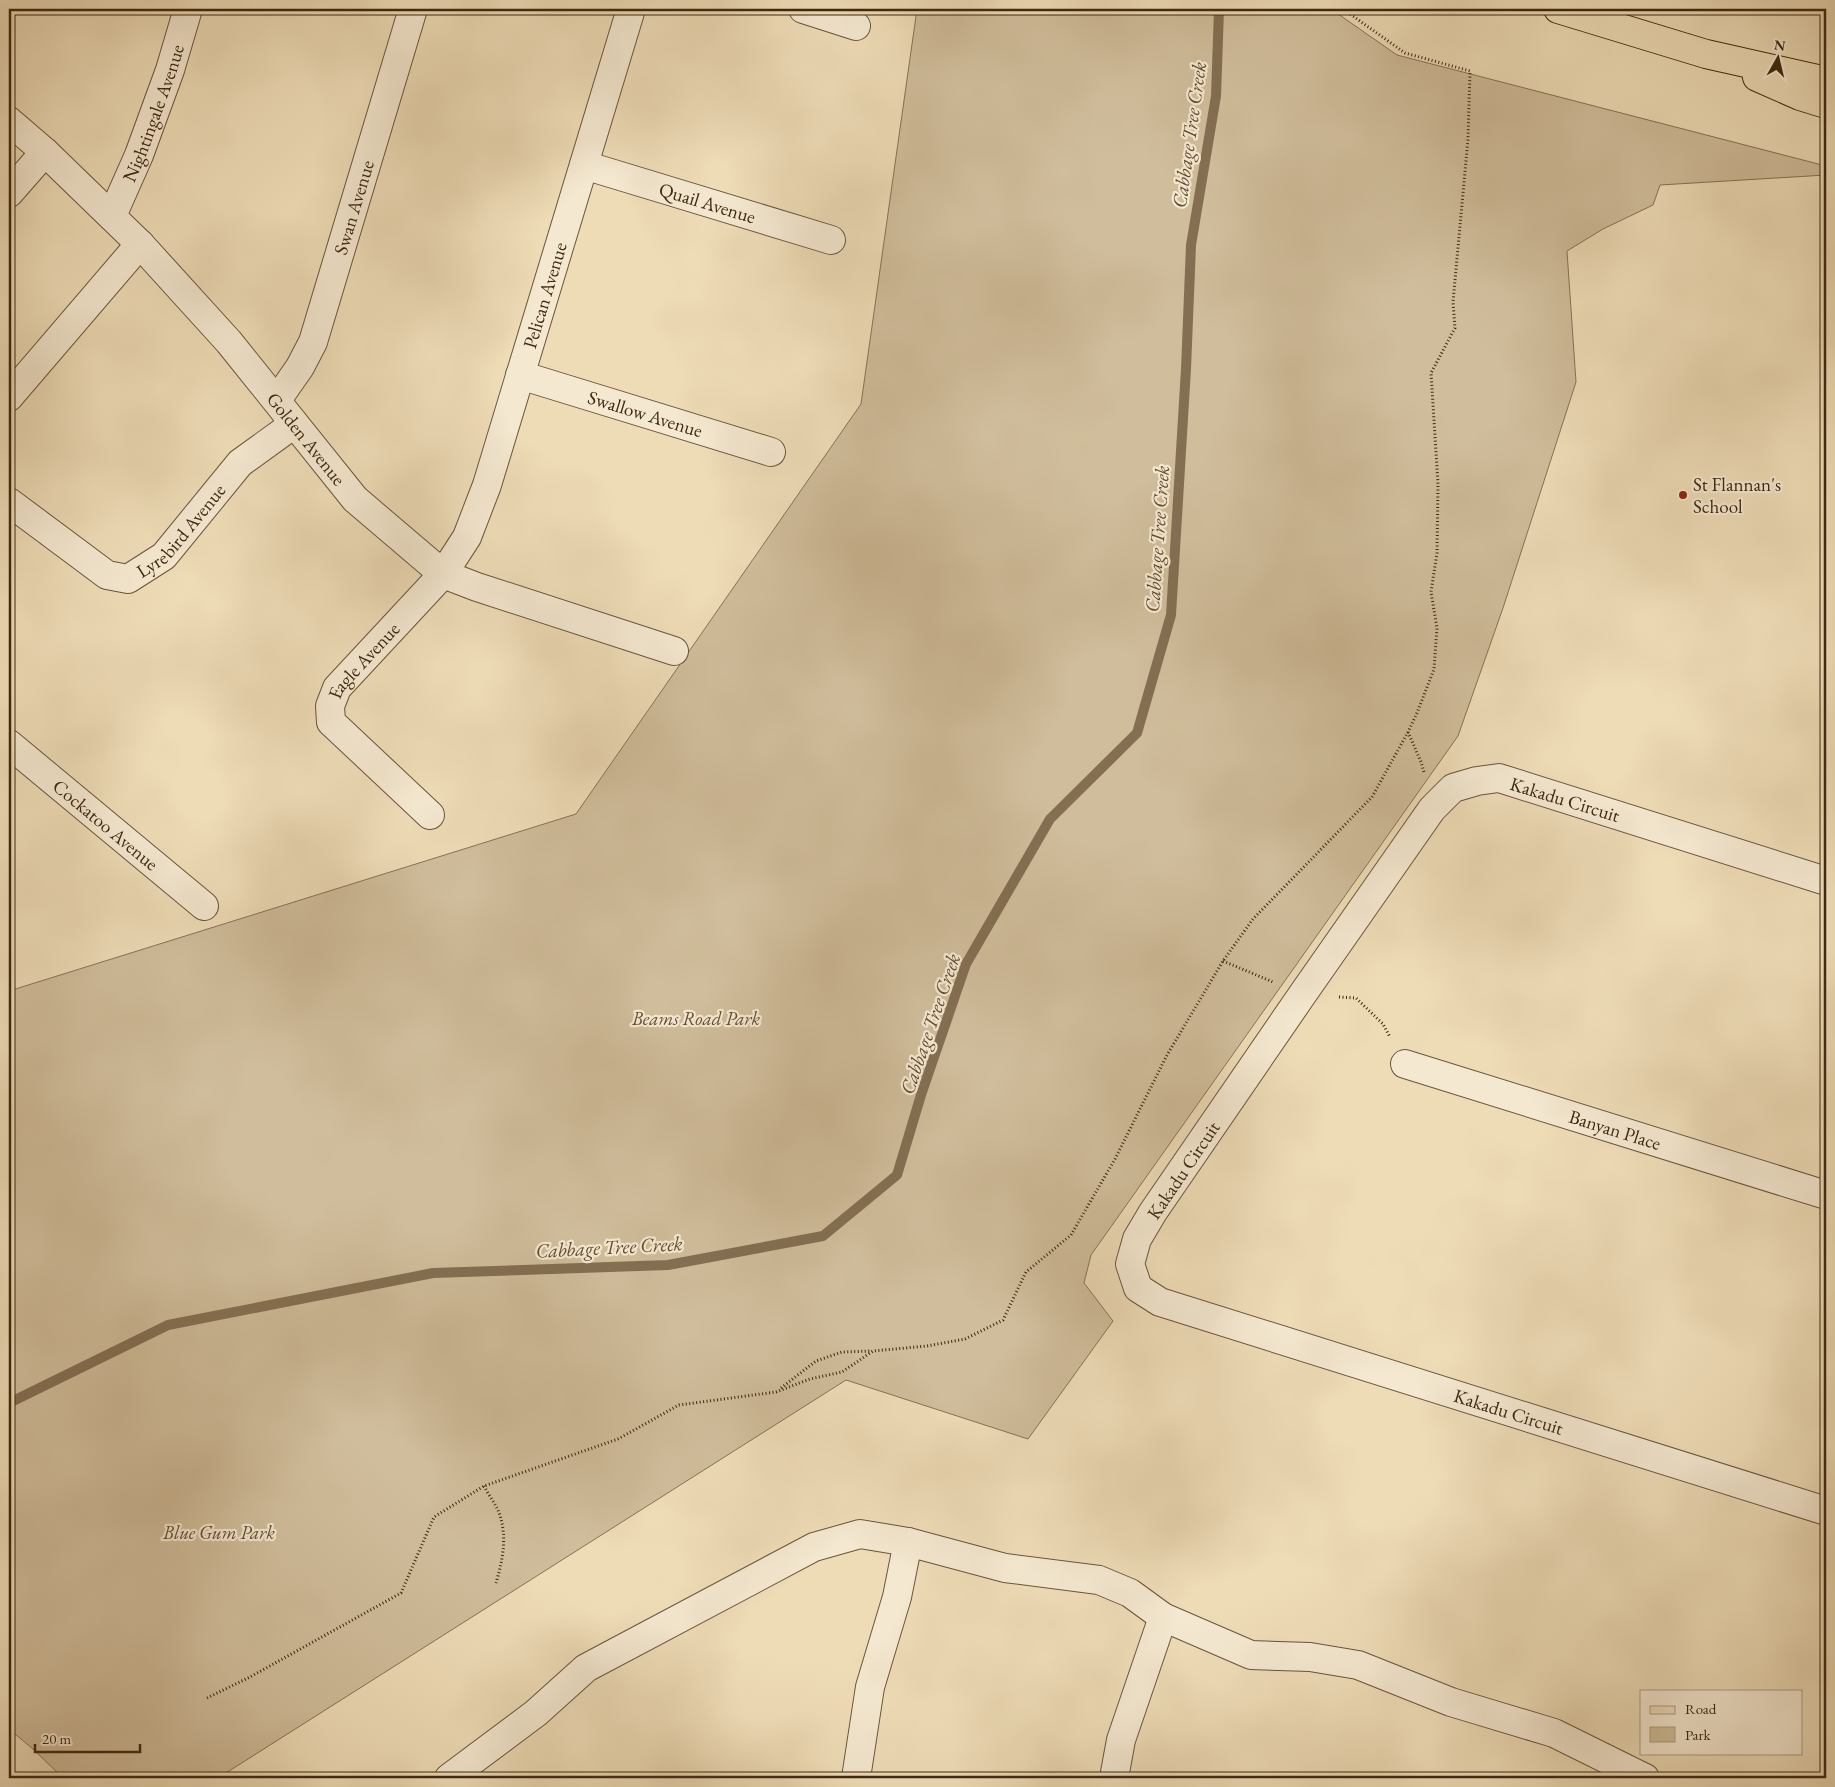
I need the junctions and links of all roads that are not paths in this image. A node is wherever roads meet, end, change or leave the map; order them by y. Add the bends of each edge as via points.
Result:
1 (188, 9) edge
2 (413, 9) edge
3 (631, 9) edge
4 (803, 9) edge
5 (1558, 9) edge
6 (856, 26) dead end
7 (1706, 54) junction
8 (1826, 81) edge
9 (1826, 104) edge
10 (9, 121) edge
11 (45, 152) junction
12 (584, 165) junction
13 (9, 193) edge
14 (112, 216) junction
15 (832, 240) dead end
16 (140, 244) junction
17 (520, 375) junction
18 (9, 397) edge
19 (277, 400) junction
20 (294, 424) junction
21 (771, 452) dead end
22 (9, 502) edge
23 (443, 574) junction
24 (674, 651) dead end
25 (9, 744) edge
26 (430, 815) dead end
27 (1826, 881) edge
28 (204, 906) dead end
29 (1405, 1064) dead end
30 (1826, 1195) edge
31 (1826, 1511) edge
32 (908, 1542) junction
33 (1163, 1617) junction
34 (449, 1778) edge
35 (856, 1778) edge
36 (1114, 1778) edge
37 (1645, 1778) edge

1 - 14 street, Nightingale Avenue via 139,155
2 - 19 street, Swan Avenue via 313,342
3 - 12 street, Pelican Avenue
4 - 6 street
5 - 7 main road
7 - 8 main road
7 - 9 main road via 1800,96
10 - 11 street, Golden Avenue
11 - 13 street
11 - 14 street, Golden Avenue
12 - 15 street, Quail Avenue
12 - 17 street, Pelican Avenue
14 - 16 street, Golden Avenue
16 - 18 street
16 - 19 street, Golden Avenue
17 - 21 street, Swallow Avenue
17 - 23 street, Pelican Avenue via 487,485 467,537
19 - 20 street, Golden Avenue
20 - 22 street, Lyrebird Avenue via 240,463 164,556 128,579 108,575
20 - 23 street, Golden Avenue via 355,499
23 - 24 street, Golden Avenue
23 - 26 street, Eagle Avenue via 337,688 330,706 331,722
25 - 28 street, Cockatoo Avenue
27 - 31 street, Kakadu Circuit via 1499,778 1477,780 1453,788 1432,809 1154,1212 1137,1239 1130,1264 1138,1288 1160,1302
29 - 30 street, Banyan Place
32 - 33 street via 1005,1568 1099,1580 1130,1593
32 - 34 street via 860,1534 814,1547 586,1668 536,1713
32 - 35 street via 897,1597 870,1687
33 - 36 street via 1121,1740
33 - 37 street via 1250,1655 1310,1657 1358,1665 1451,1702 1554,1733

